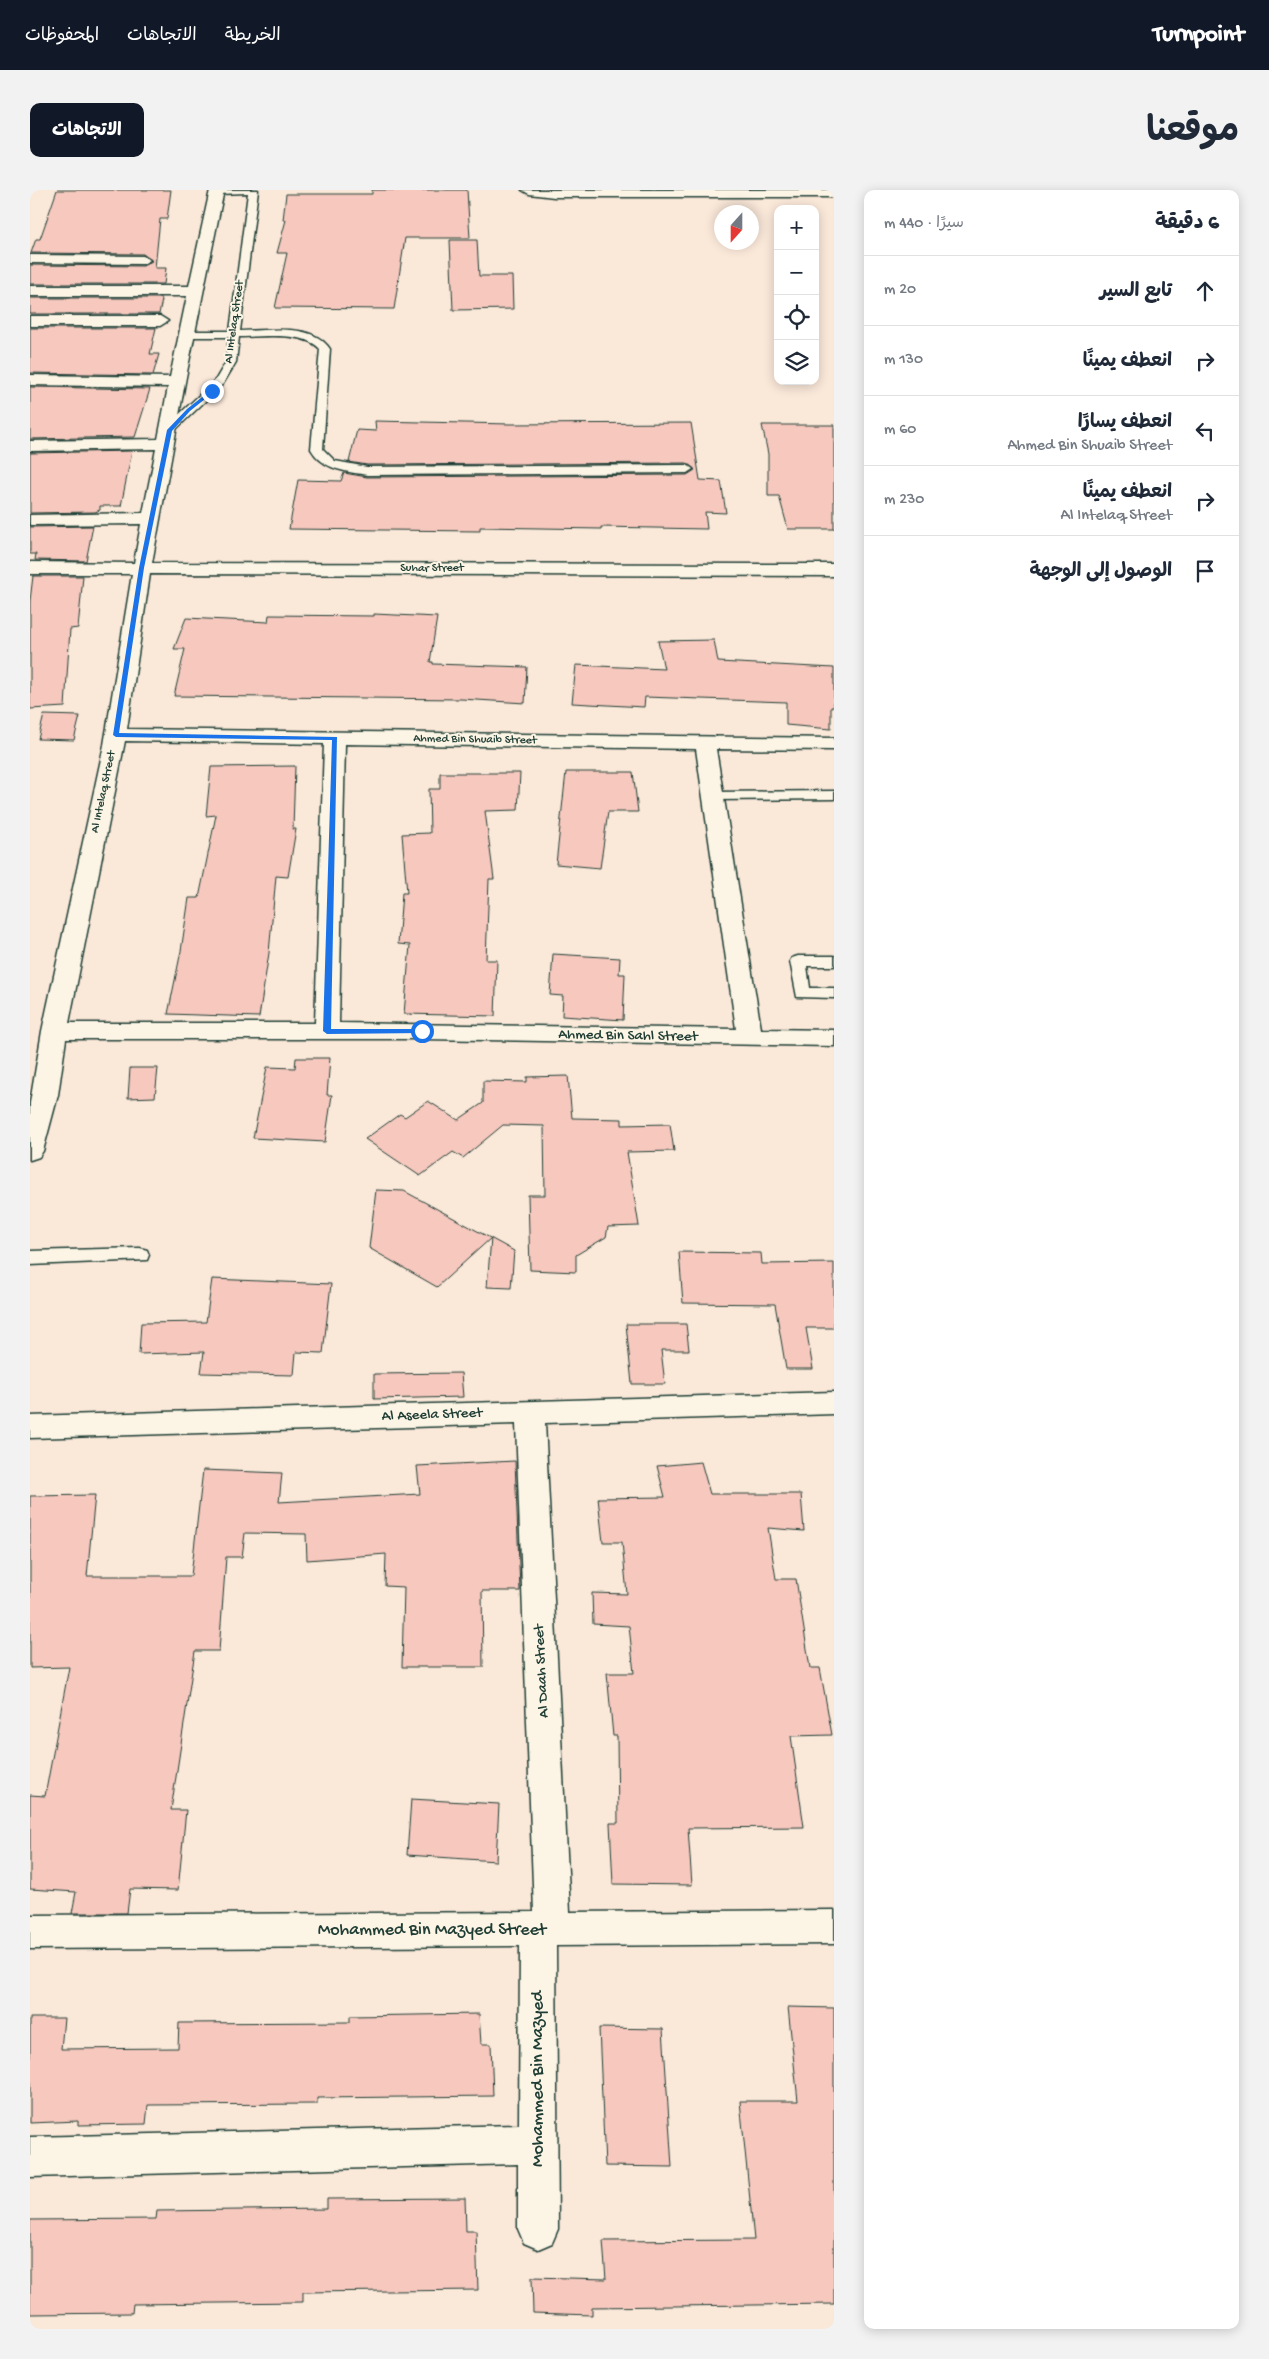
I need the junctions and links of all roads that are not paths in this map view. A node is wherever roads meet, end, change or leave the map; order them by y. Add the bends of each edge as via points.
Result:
1 (217, 190) edge
2 (253, 190) edge
3 (529, 190) edge
4 (834, 193) edge
5 (30, 259) edge
6 (143, 260) dead end
7 (197, 290) junction
8 (30, 291) edge
9 (30, 321) edge
10 (160, 321) dead end
11 (188, 334) junction
12 (234, 334) junction
13 (30, 380) edge
14 (177, 380) junction
15 (168, 437) junction
16 (30, 446) edge
17 (687, 469) dead end
18 (152, 518) junction
19 (30, 520) edge
20 (30, 568) edge
21 (142, 568) junction
22 (834, 570) edge
23 (116, 735) junction
24 (335, 738) junction
25 (705, 742) junction
26 (834, 744) edge
27 (834, 795) edge
28 (713, 796) junction
29 (834, 961) edge
30 (834, 992) edge
31 (54, 1031) junction
32 (327, 1031) junction
33 (750, 1038) junction
34 (834, 1038) edge
35 (30, 1151) edge
36 (140, 1254) dead end
37 (30, 1258) edge
38 (834, 1403) edge
39 (530, 1412) junction
40 (30, 1427) edge
41 (834, 1927) edge
42 (546, 1929) junction
43 (30, 1932) edge
44 (538, 2144) junction
45 (30, 2157) edge
46 (538, 2229) dead end

1 - 2 lane
1 - 7 street, Al Intelaq Street
2 - 12 lane, Al Intelaq Street
3 - 4 street
5 - 6 street
7 - 8 street
7 - 11 street, Al Intelaq Street
9 - 10 street
11 - 12 lane
11 - 14 street, Al Intelaq Street
12 - 15 lane, Al Intelaq Street via 232,362 225,376
12 - 17 lane via 295,334 312,337 322,343 325,349 317,449 320,457 337,465 367,471
13 - 14 street
14 - 15 street, Al Intelaq Street
15 - 16 street
15 - 18 street, Al Intelaq Street
18 - 19 street
18 - 21 street, Al Intelaq Street
20 - 21 street, Suhar Street
21 - 22 street, Suhar Street
21 - 23 street, Al Intelaq Street
23 - 24 street, Ahmed Bin Shuaib Street
23 - 31 street, Al Intelaq Street
24 - 25 street, Ahmed Bin Shuaib Street
24 - 32 street
25 - 26 street, Ahmed Bin Shuaib Street
25 - 28 street
27 - 28 lane
28 - 33 street
29 - 30 lane via 798,961 803,993
31 - 32 street, Ahmed Bin Sahl Street
31 - 35 street, Al Intelaq Street via 45,1095
32 - 33 street, Ahmed Bin Sahl Street
33 - 34 street, Ahmed Bin Sahl Street
36 - 37 lane
38 - 39 street, Al Aseela Street
39 - 40 street, Al Aseela Street
39 - 42 street, Al Daah Street
41 - 42 street, Mohammed Bin Mazyed Street
42 - 43 street, Mohammed Bin Mazyed Street
42 - 44 street, Mohammed Bin Mazyed
44 - 45 street
44 - 46 street, Mohammed Bin Mazyed

